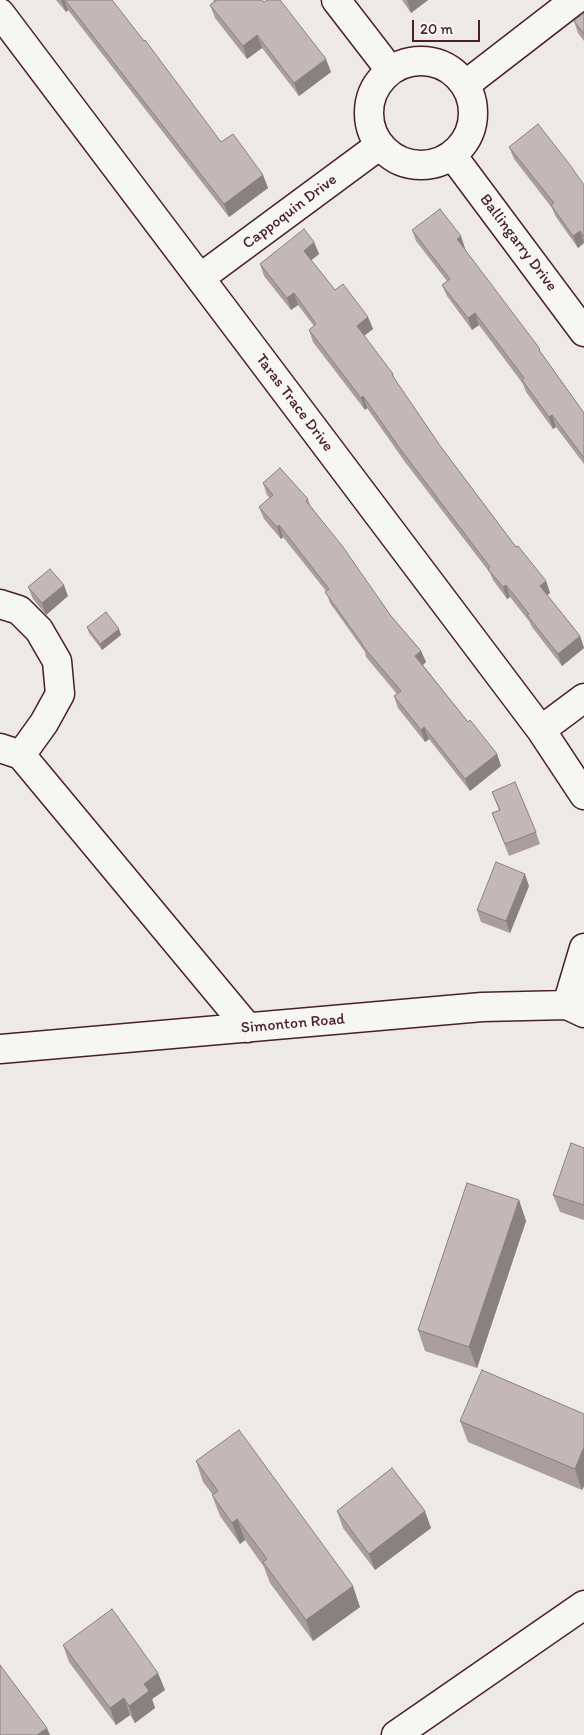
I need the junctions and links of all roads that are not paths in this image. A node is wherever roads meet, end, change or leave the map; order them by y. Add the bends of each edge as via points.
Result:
1 (336, 0) edge
2 (575, 0) edge
3 (0, 13) edge
4 (390, 70) junction
5 (465, 85) junction
6 (380, 145) junction
7 (452, 155) junction
8 (200, 278) junction
9 (584, 332) edge
10 (0, 604) edge
11 (584, 698) edge
12 (541, 730) junction
13 (10, 751) edge
14 (584, 795) edge
15 (584, 948) edge
16 (576, 1009) edge
17 (248, 1028) junction
18 (0, 1049) edge
19 (584, 1605) edge
20 (396, 1735) edge

1 - 4 street
2 - 5 street
3 - 8 street, Taras Trace Drive
4 - 5 street via 413,61 438,64 455,74
4 - 6 street via 375,87 369,108 370,124
5 - 7 street via 471,98 473,117 468,136
6 - 7 street via 396,159 411,164 433,164
6 - 8 street, Cappoquin Drive
7 - 9 street, Ballingarry Drive
8 - 12 street, Taras Trace Drive
10 - 13 street via 19,610 39,630 57,660 60,694 44,723
11 - 12 street
12 - 14 street, Taras Trace Drive
13 - 17 street
15 - 16 street
16 - 17 street, Simonton Road via 482,1007
17 - 18 street, Simonton Road
19 - 20 street

